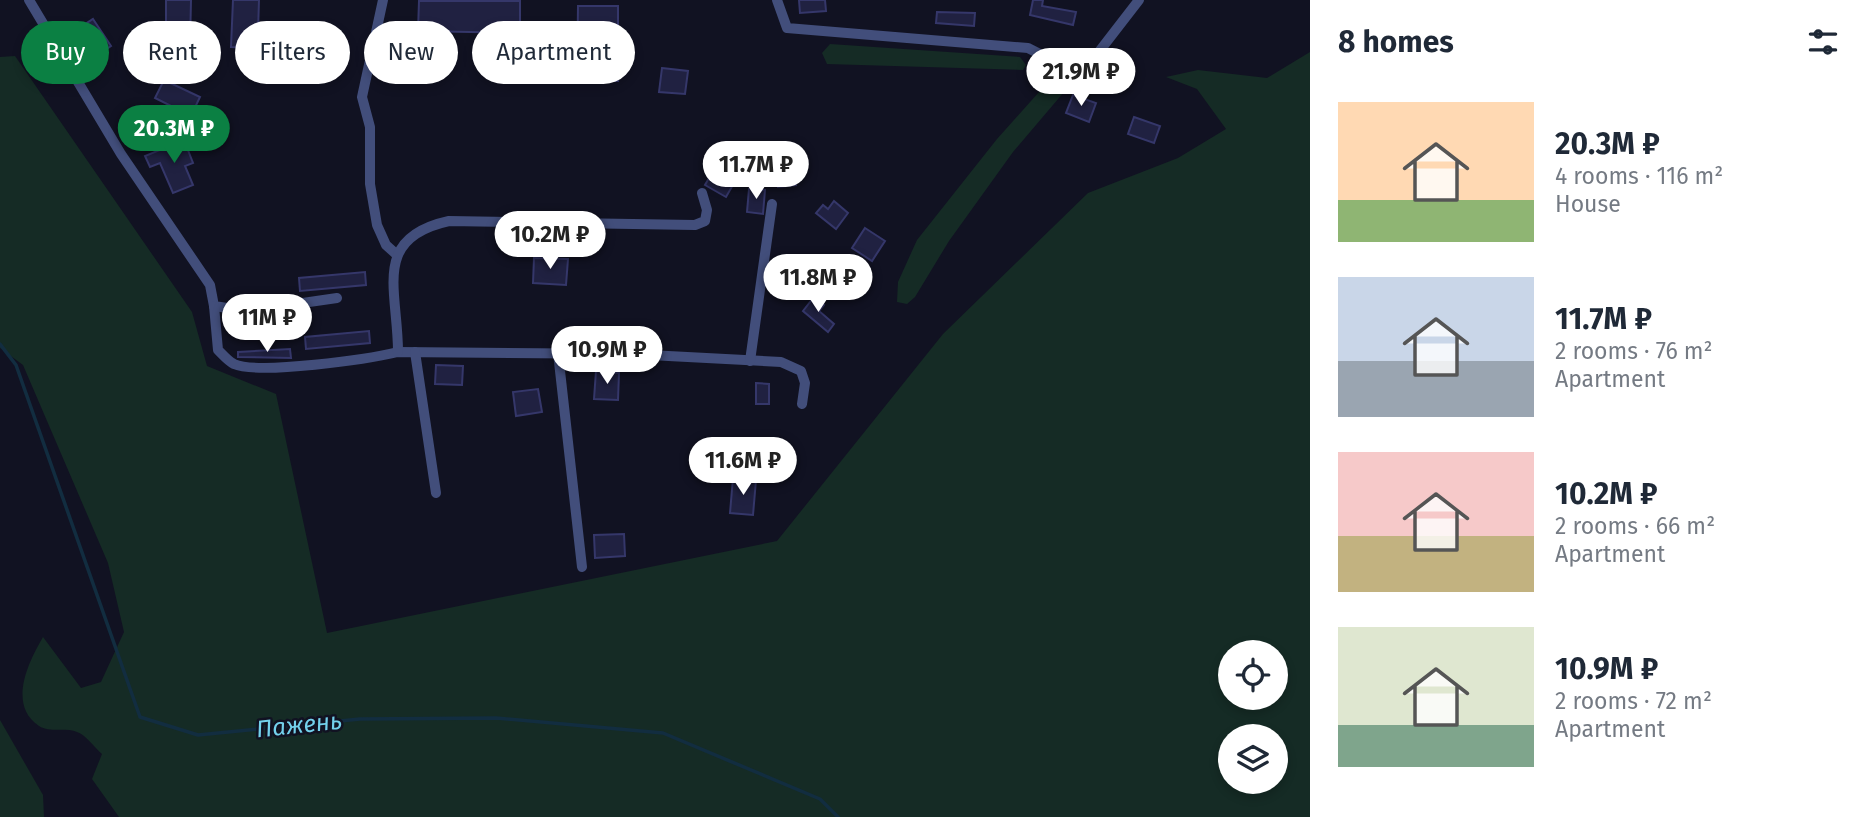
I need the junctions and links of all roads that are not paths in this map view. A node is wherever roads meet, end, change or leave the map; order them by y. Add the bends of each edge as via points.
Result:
1 (29, 0) edge
2 (383, 0) edge
3 (777, 0) edge
4 (1139, 0) edge
5 (702, 193) dead end
6 (772, 204) dead end
7 (396, 254) junction
8 (337, 298) dead end
9 (214, 306) junction
10 (398, 352) junction
11 (415, 352) junction
12 (558, 353) junction
13 (750, 361) junction
14 (802, 404) dead end
15 (436, 493) dead end
16 (582, 568) dead end

1 - 9 street via 121,154 210,285
2 - 7 street via 362,97 370,127 370,184 377,225
3 - 4 street via 788,28 1028,48 1081,75
5 - 7 street via 705,221 695,225 449,221 406,238
6 - 13 street
7 - 10 street
8 - 9 street via 247,311
9 - 10 street via 218,350 234,364 261,368
10 - 11 street
11 - 12 street
11 - 15 street
12 - 13 street
12 - 16 street
13 - 14 street via 780,362 801,371 805,383

